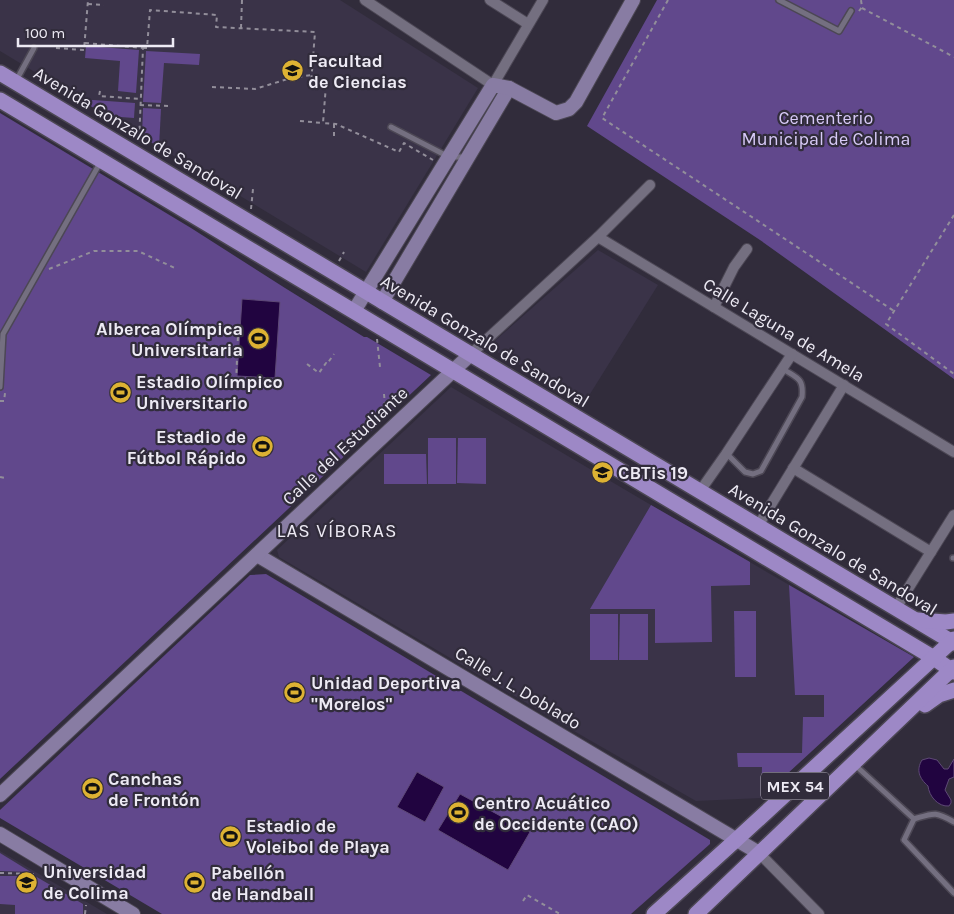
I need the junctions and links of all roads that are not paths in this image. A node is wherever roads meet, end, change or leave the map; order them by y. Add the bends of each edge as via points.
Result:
1 (365, 0) edge
2 (490, 0) edge
3 (542, 0) edge
4 (633, 0) edge
5 (779, 0) edge
6 (851, 11) dead end
7 (528, 24) junction
8 (34, 48) dead end
9 (0, 73) edge
10 (15, 82) junction
11 (493, 85) junction
12 (509, 88) junction
13 (0, 100) edge
14 (391, 127) dead end
15 (468, 157) junction
16 (101, 160) junction
17 (446, 161) junction
18 (650, 185) dead end
19 (598, 237) junction
20 (747, 249) dead end
21 (366, 292) junction
22 (382, 302) junction
23 (714, 307) junction
24 (354, 311) junction
25 (471, 354) junction
26 (792, 354) junction
27 (782, 369) junction
28 (454, 371) junction
29 (844, 385) junction
30 (0, 387) edge
31 (625, 446) junction
32 (954, 452) edge
33 (726, 454) junction
34 (612, 465) junction
35 (793, 468) junction
36 (700, 491) junction
37 (954, 515) edge
38 (758, 526) junction
39 (776, 537) junction
40 (931, 552) junction
41 (257, 555) junction
42 (765, 556) junction
43 (896, 608) junction
44 (916, 620) junction
45 (954, 621) edge
46 (953, 641) edge
47 (934, 658) junction
48 (953, 670) edge
49 (954, 690) edge
50 (887, 731) junction
51 (854, 764) junction
52 (0, 795) edge
53 (914, 819) junction
54 (954, 822) edge
55 (0, 834) edge
56 (737, 839) junction
57 (759, 853) junction
58 (954, 893) edge
59 (133, 914) edge
60 (654, 914) edge
61 (696, 914) edge
62 (818, 914) edge

1 - 11 street
2 - 7 street
3 - 7 street
4 - 12 street via 569,109 556,112
5 - 6 lane via 839,31
7 - 11 street
8 - 10 lane
9 - 10 main road, Avenida Gonzalo de Sandoval
10 - 21 main road, Avenida Gonzalo de Sandoval
11 - 12 street
11 - 17 street
12 - 15 street
13 - 16 main road
14 - 17 lane
15 - 17 lane
15 - 22 street
16 - 24 main road
16 - 30 lane via 3,334
17 - 21 street
18 - 19 street, Calle del Estudiante
19 - 23 street, Calle Laguna de Amela
19 - 25 street, Calle del Estudiante
20 - 23 street
21 - 22 main road, Avenida Gonzalo de Sandoval
21 - 24 street
22 - 25 main road, Avenida Gonzalo de Sandoval
23 - 26 street, Calle Laguna de Amela
24 - 28 main road
25 - 28 street, Calle del Estudiante
25 - 31 main road, Avenida Gonzalo de Sandoval
26 - 27 street
26 - 29 street, Calle Laguna de Amela
27 - 33 street
27 - 33 lane via 800,380 802,397 761,470 753,474 745,472
28 - 34 main road
28 - 41 street, Calle del Estudiante
29 - 32 street, Calle Laguna de Amela
29 - 35 street
31 - 34 main road
31 - 36 main road, Avenida Gonzalo de Sandoval
33 - 36 street
34 - 42 main road
35 - 38 street
35 - 40 street
36 - 38 main road, Avenida Gonzalo de Sandoval
37 - 40 street
38 - 39 main road, Avenida Gonzalo de Sandoval
39 - 42 main road
39 - 43 main road, Avenida Gonzalo de Sandoval
40 - 43 street
41 - 52 street, Calle del Estudiante
41 - 56 street, Calle J. L. Doblado
42 - 47 main road
43 - 44 main road, Avenida Gonzalo de Sandoval
44 - 45 main road
44 - 46 main road, Avenida Gonzalo de Sandoval
46 - 47 main road, MEX 54
47 - 48 main road
47 - 56 main road, MEX 54
48 - 50 main road, MEX 54
49 - 50 main road via 939,695
50 - 51 main road, MEX 54
51 - 53 lane
51 - 57 main road, MEX 54
53 - 54 lane via 933,813
53 - 58 lane via 904,840
55 - 59 street
56 - 57 street, Calle J. L. Doblado
56 - 60 main road, MEX 54 via 667,898
57 - 61 main road, MEX 54
57 - 62 street

